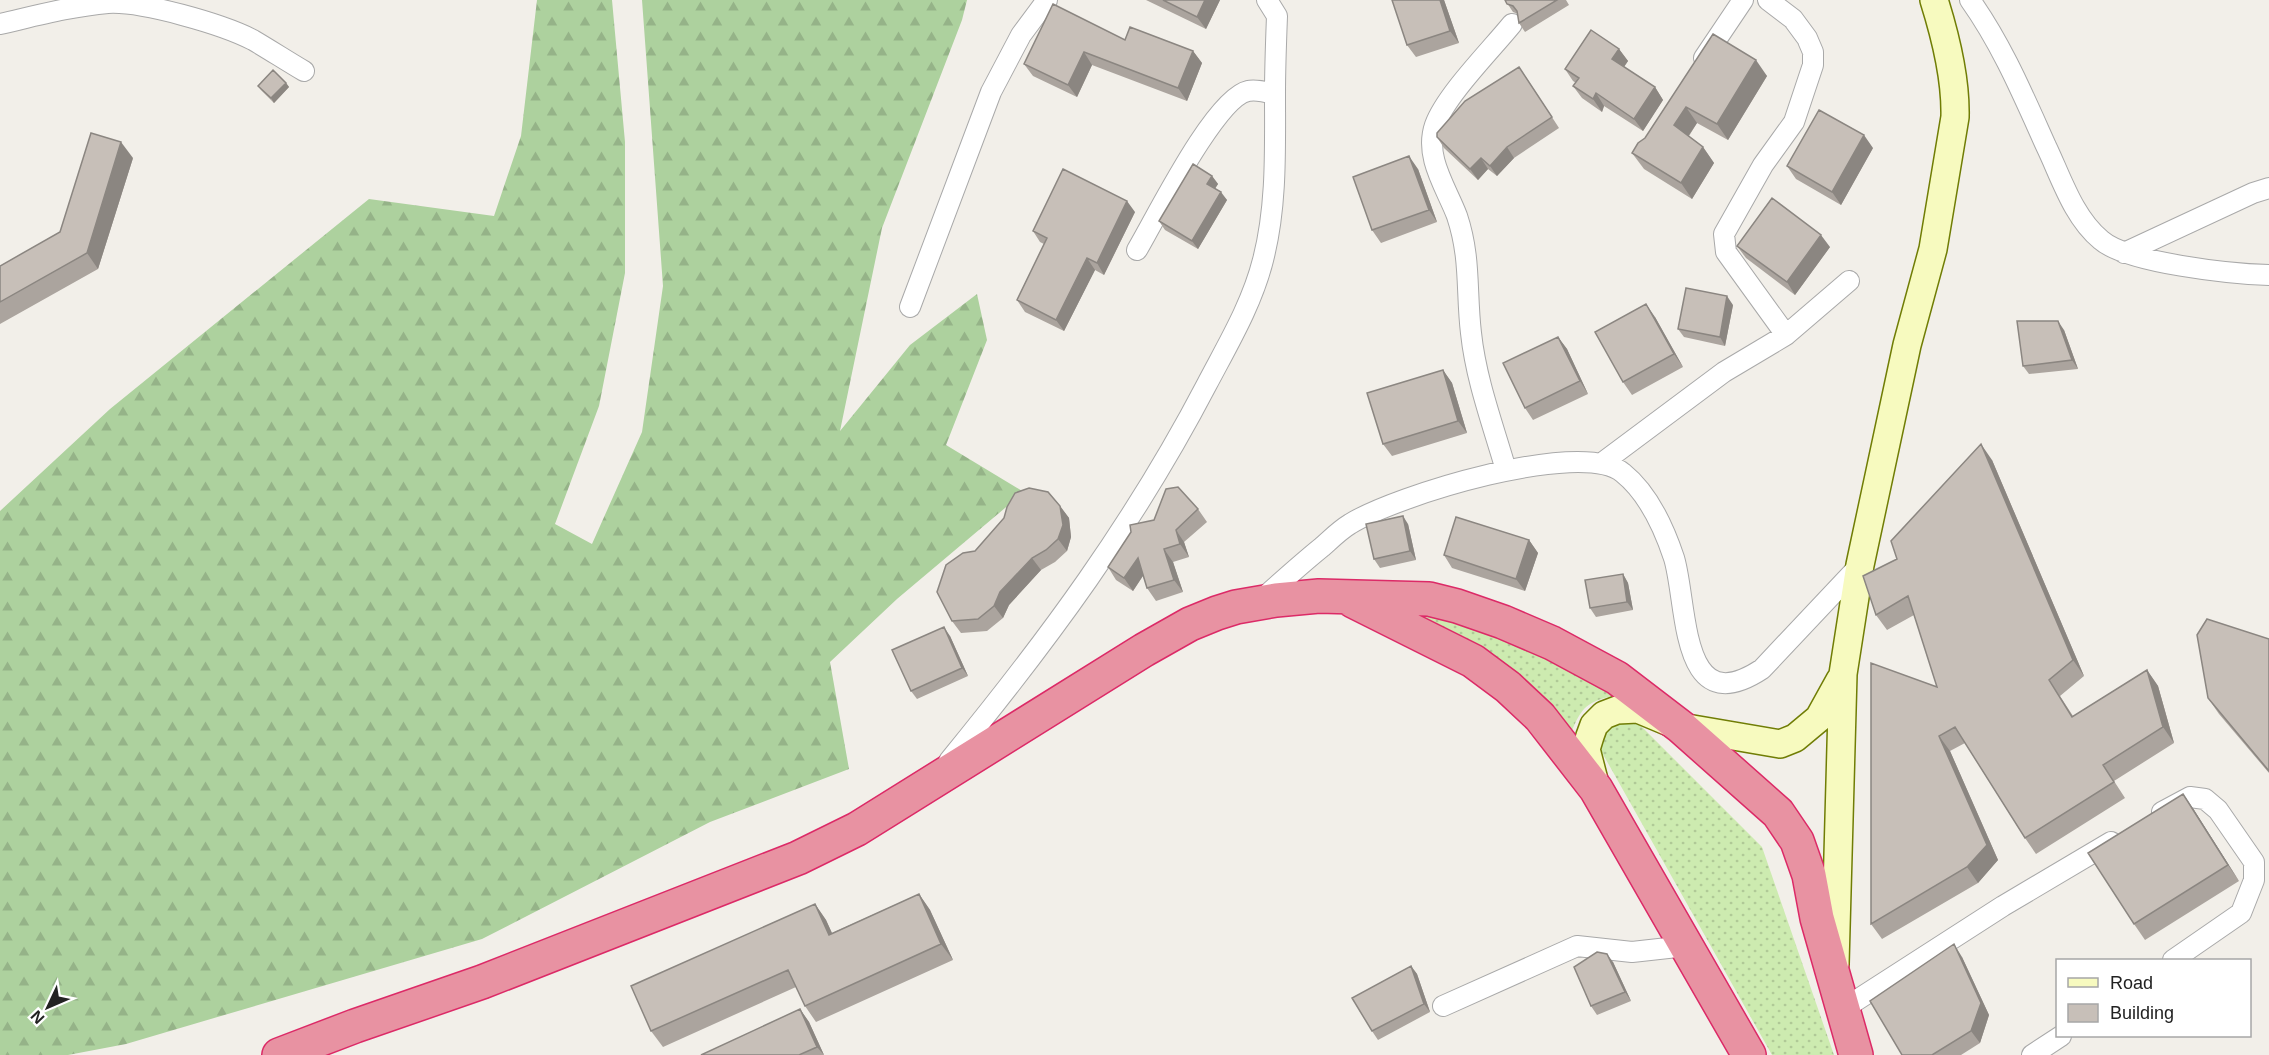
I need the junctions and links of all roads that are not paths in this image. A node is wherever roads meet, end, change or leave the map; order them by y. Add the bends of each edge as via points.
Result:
1 (1047, 0) edge
2 (1743, 0) edge
3 (1768, 0) edge
4 (1934, 0) edge
5 (1970, 0) edge
6 (1274, 5) edge
7 (0, 24) edge
8 (1512, 24) dead end
9 (304, 71) dead end
10 (1691, 78) edge
11 (1275, 94) junction
12 (2269, 188) edge
13 (1137, 250) dead end
14 (2124, 253) junction
15 (2269, 275) edge
16 (1849, 281) dead end
17 (910, 307) dead end
18 (1786, 335) junction
19 (1602, 463) junction
20 (1506, 470) junction
21 (1860, 565) junction
22 (1344, 596) junction
23 (1257, 603) junction
24 (1843, 674) junction
25 (1681, 726) junction
26 (934, 781) junction
27 (1596, 789) junction
28 (2147, 821) edge
29 (2127, 833) edge
30 (1686, 946) junction
31 (2174, 959) edge
32 (1839, 994) junction
33 (1443, 1006) dead end
34 (2058, 1037) edge
35 (279, 1055) edge
36 (1749, 1055) edge
37 (1856, 1055) edge
38 (2032, 1055) edge

1 - 17 street via 1021,35 991,92
2 - 10 street
3 - 18 street via 1793,19 1808,38 1813,65 1794,123 1763,165 1724,234 1726,252
4 - 21 street via 1948,51 1956,96 1955,117 1933,249 1907,345
5 - 14 street via 2009,63 2085,224 2102,241
6 - 11 street
7 - 9 street via 109,3 150,8 251,39
8 - 20 street via 1450,98 1435,125 1431,147 1467,253 1475,360
11 - 13 street via 1249,90 1226,104 1190,157
11 - 26 street via 1274,181 1268,238 1257,281 1236,330 1133,516 1018,676
12 - 14 street
14 - 15 street via 2222,272
16 - 18 street
18 - 19 street via 1724,372
19 - 20 street via 1572,462
19 - 21 street via 1629,478 1661,525 1674,559 1690,649 1695,663 1711,679 1744,680 1762,669
20 - 23 street via 1432,491 1349,524
21 - 24 street
22 - 23 highway
22 - 25 highway via 1428,599 1503,622 1617,678
22 - 27 highway via 1491,673 1540,717
23 - 26 highway via 1190,624
24 - 25 street via 1819,718 1796,738 1780,744
24 - 32 street
25 - 27 street via 1638,709 1604,715 1594,725 1586,749
25 - 32 highway via 1778,813 1797,841
26 - 35 highway via 857,829 798,858 482,982
27 - 30 highway
28 - 31 street via 2190,798 2205,799 2218,810 2254,862 2254,880 2241,913
29 - 32 street
30 - 33 street via 1632,952 1576,946
30 - 36 highway
32 - 37 highway
34 - 38 street

